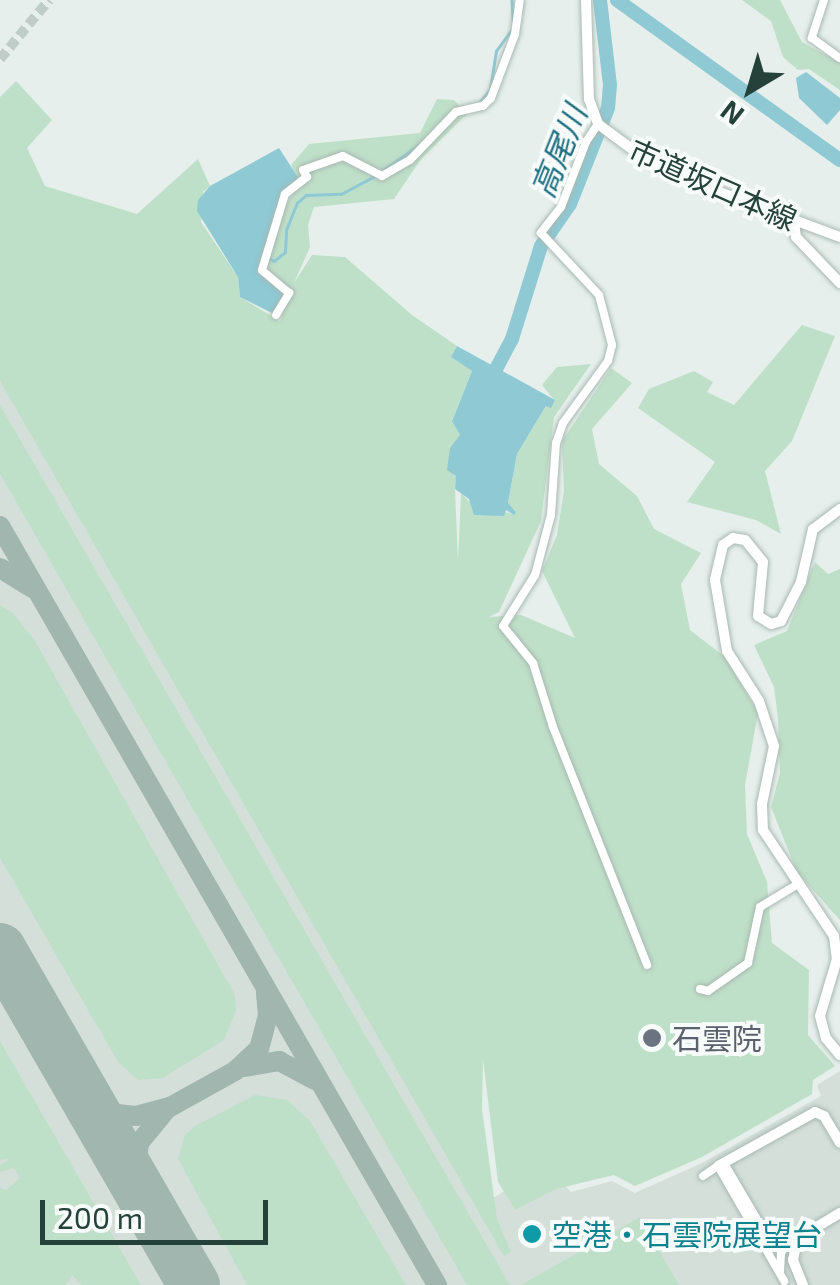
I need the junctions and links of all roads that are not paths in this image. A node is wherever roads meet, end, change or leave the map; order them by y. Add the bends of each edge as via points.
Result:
1 (520, 0) edge
2 (586, 0) edge
3 (824, 0) edge
4 (840, 58) edge
5 (598, 124) junction
6 (794, 221) junction
7 (840, 238) edge
8 (840, 283) edge
9 (276, 315) dead end
10 (840, 509) edge
11 (798, 884) junction
12 (647, 965) dead end
13 (700, 989) dead end
14 (840, 1055) edge
15 (840, 1143) edge
16 (721, 1165) junction
17 (703, 1176) dead end
18 (834, 1218) edge
19 (793, 1236) junction
20 (785, 1283) edge
21 (803, 1285) edge

1 - 9 street via 515,34 482,106 456,112 410,160 382,176 343,156 303,170 306,177 285,194 262,270 289,293
2 - 5 street, 市道坂口本線 via 589,99
3 - 4 street via 812,38
5 - 6 street, 市道坂口本線 via 617,142
5 - 12 street via 541,233 599,295 612,346 608,362 563,423 544,543 534,575 503,626 533,663
6 - 7 street, 市道坂口本線
6 - 8 street via 796,237
10 - 11 street via 813,529 797,593 776,624 758,616 763,562 751,544 728,541 716,566 724,640 764,712 774,746 763,830
11 - 13 street via 760,907 748,963 708,991
11 - 14 street via 834,936 836,959 820,1016
15 - 16 street via 815,1112
16 - 17 street
16 - 19 street via 768,1238 781,1242
16 - 20 street
18 - 19 street
18 - 21 street via 805,1234 794,1253
19 - 20 street via 780,1259

